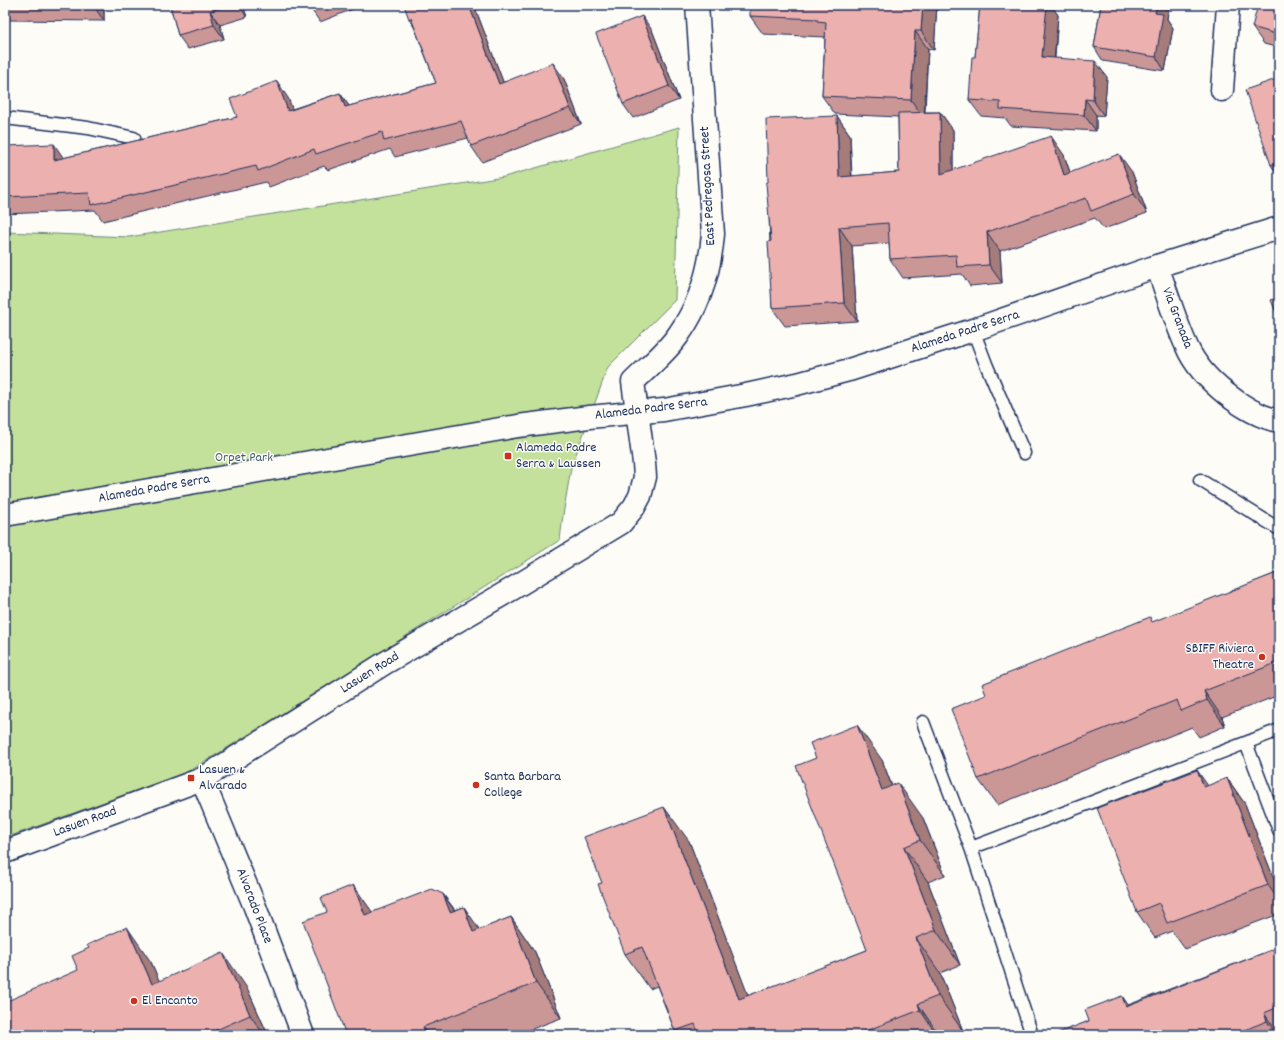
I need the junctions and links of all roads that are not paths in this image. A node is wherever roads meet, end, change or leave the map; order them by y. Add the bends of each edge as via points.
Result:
1 (698, 5) edge
2 (1228, 5) edge
3 (1222, 90) dead end
4 (5, 118) edge
5 (134, 138) dead end
6 (1279, 228) edge
7 (1157, 266) junction
8 (973, 330) junction
9 (636, 413) junction
10 (1279, 421) edge
11 (1024, 453) dead end
12 (1200, 480) dead end
13 (5, 515) edge
14 (1279, 528) edge
15 (923, 722) dead end
16 (1279, 730) edge
17 (1246, 743) junction
18 (202, 780) junction
19 (1279, 830) edge
20 (971, 848) junction
21 (5, 852) edge
22 (303, 1035) edge
23 (1032, 1035) edge

1 - 9 street, East Pedregosa Street via 713,234 711,255 700,298 679,335 633,382
2 - 3 street
4 - 5 lane via 88,128
6 - 7 street, Alameda Padre Serra
7 - 8 street, Alameda Padre Serra
7 - 10 street, Via Granada via 1187,347 1196,363 1219,389 1245,407
8 - 9 street, Alameda Padre Serra via 797,384 746,396
8 - 11 lane
9 - 13 street, Alameda Padre Serra via 518,426
9 - 18 street, Lasuen Road via 645,477 640,496 621,523 385,663
12 - 14 lane
15 - 20 lane
16 - 17 lane
17 - 19 lane
17 - 20 lane
18 - 21 street, Lasuen Road
18 - 22 street, Alvarado Place via 255,907
20 - 23 lane

